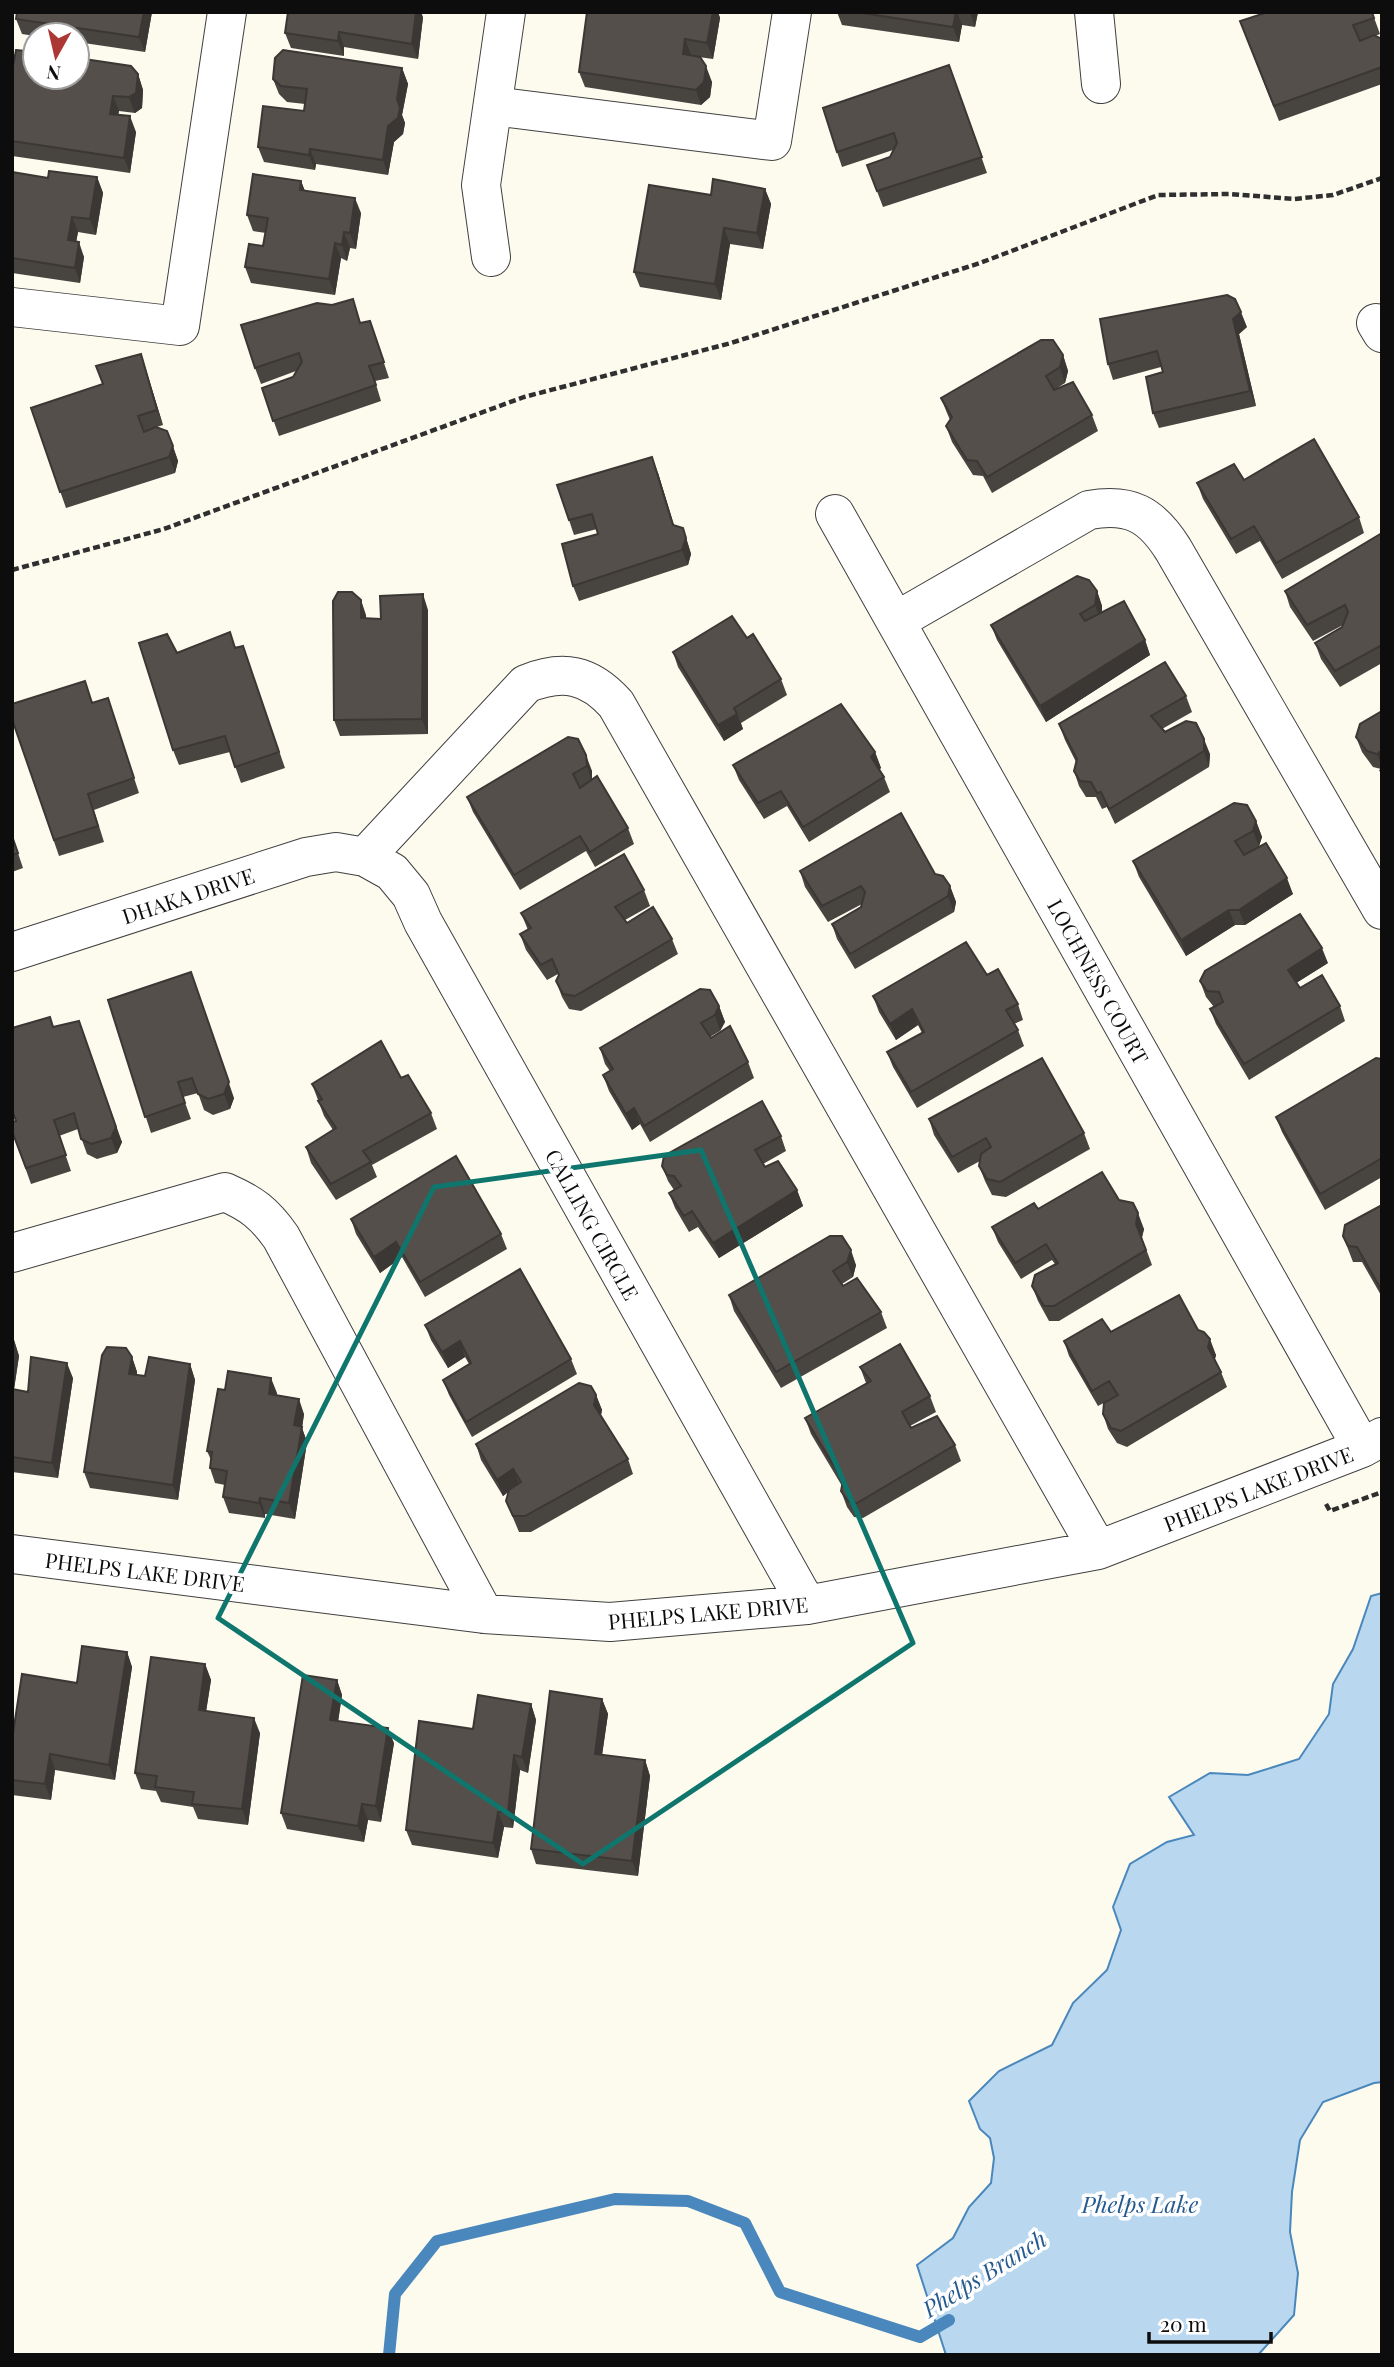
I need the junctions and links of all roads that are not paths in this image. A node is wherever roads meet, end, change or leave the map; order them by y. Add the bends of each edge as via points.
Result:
1 (227, 12) edge
2 (506, 12) edge
3 (792, 12) edge
4 (1094, 12) edge
5 (1101, 84) dead end
6 (493, 106) junction
7 (491, 257) dead end
8 (12, 307) edge
9 (835, 514) dead end
10 (896, 621) junction
11 (365, 857) junction
12 (1382, 910) edge
13 (12, 952) edge
14 (12, 1253) edge
15 (1372, 1443) edge
16 (1098, 1550) junction
17 (12, 1554) edge
18 (807, 1605) junction
19 (484, 1614) junction

1 - 8 street via 180,326
2 - 6 street
3 - 6 street via 772,141
4 - 5 street
6 - 7 street via 481,185
9 - 10 street, LOCHNESS COURT
10 - 12 street via 1089,510 1109,506 1148,518 1174,549
10 - 15 street, LOCHNESS COURT
11 - 13 street, DHAKA DRIVE via 336,852 306,857
11 - 16 street via 526,684 545,676 565,675 602,689 616,704
11 - 18 street, CALLING CIRCLE via 391,872 411,895
14 - 19 street via 225,1192 267,1217
15 - 16 street, PHELPS LAKE DRIVE
16 - 18 street, PHELPS LAKE DRIVE
17 - 19 street, PHELPS LAKE DRIVE
18 - 19 street, PHELPS LAKE DRIVE via 610,1622

